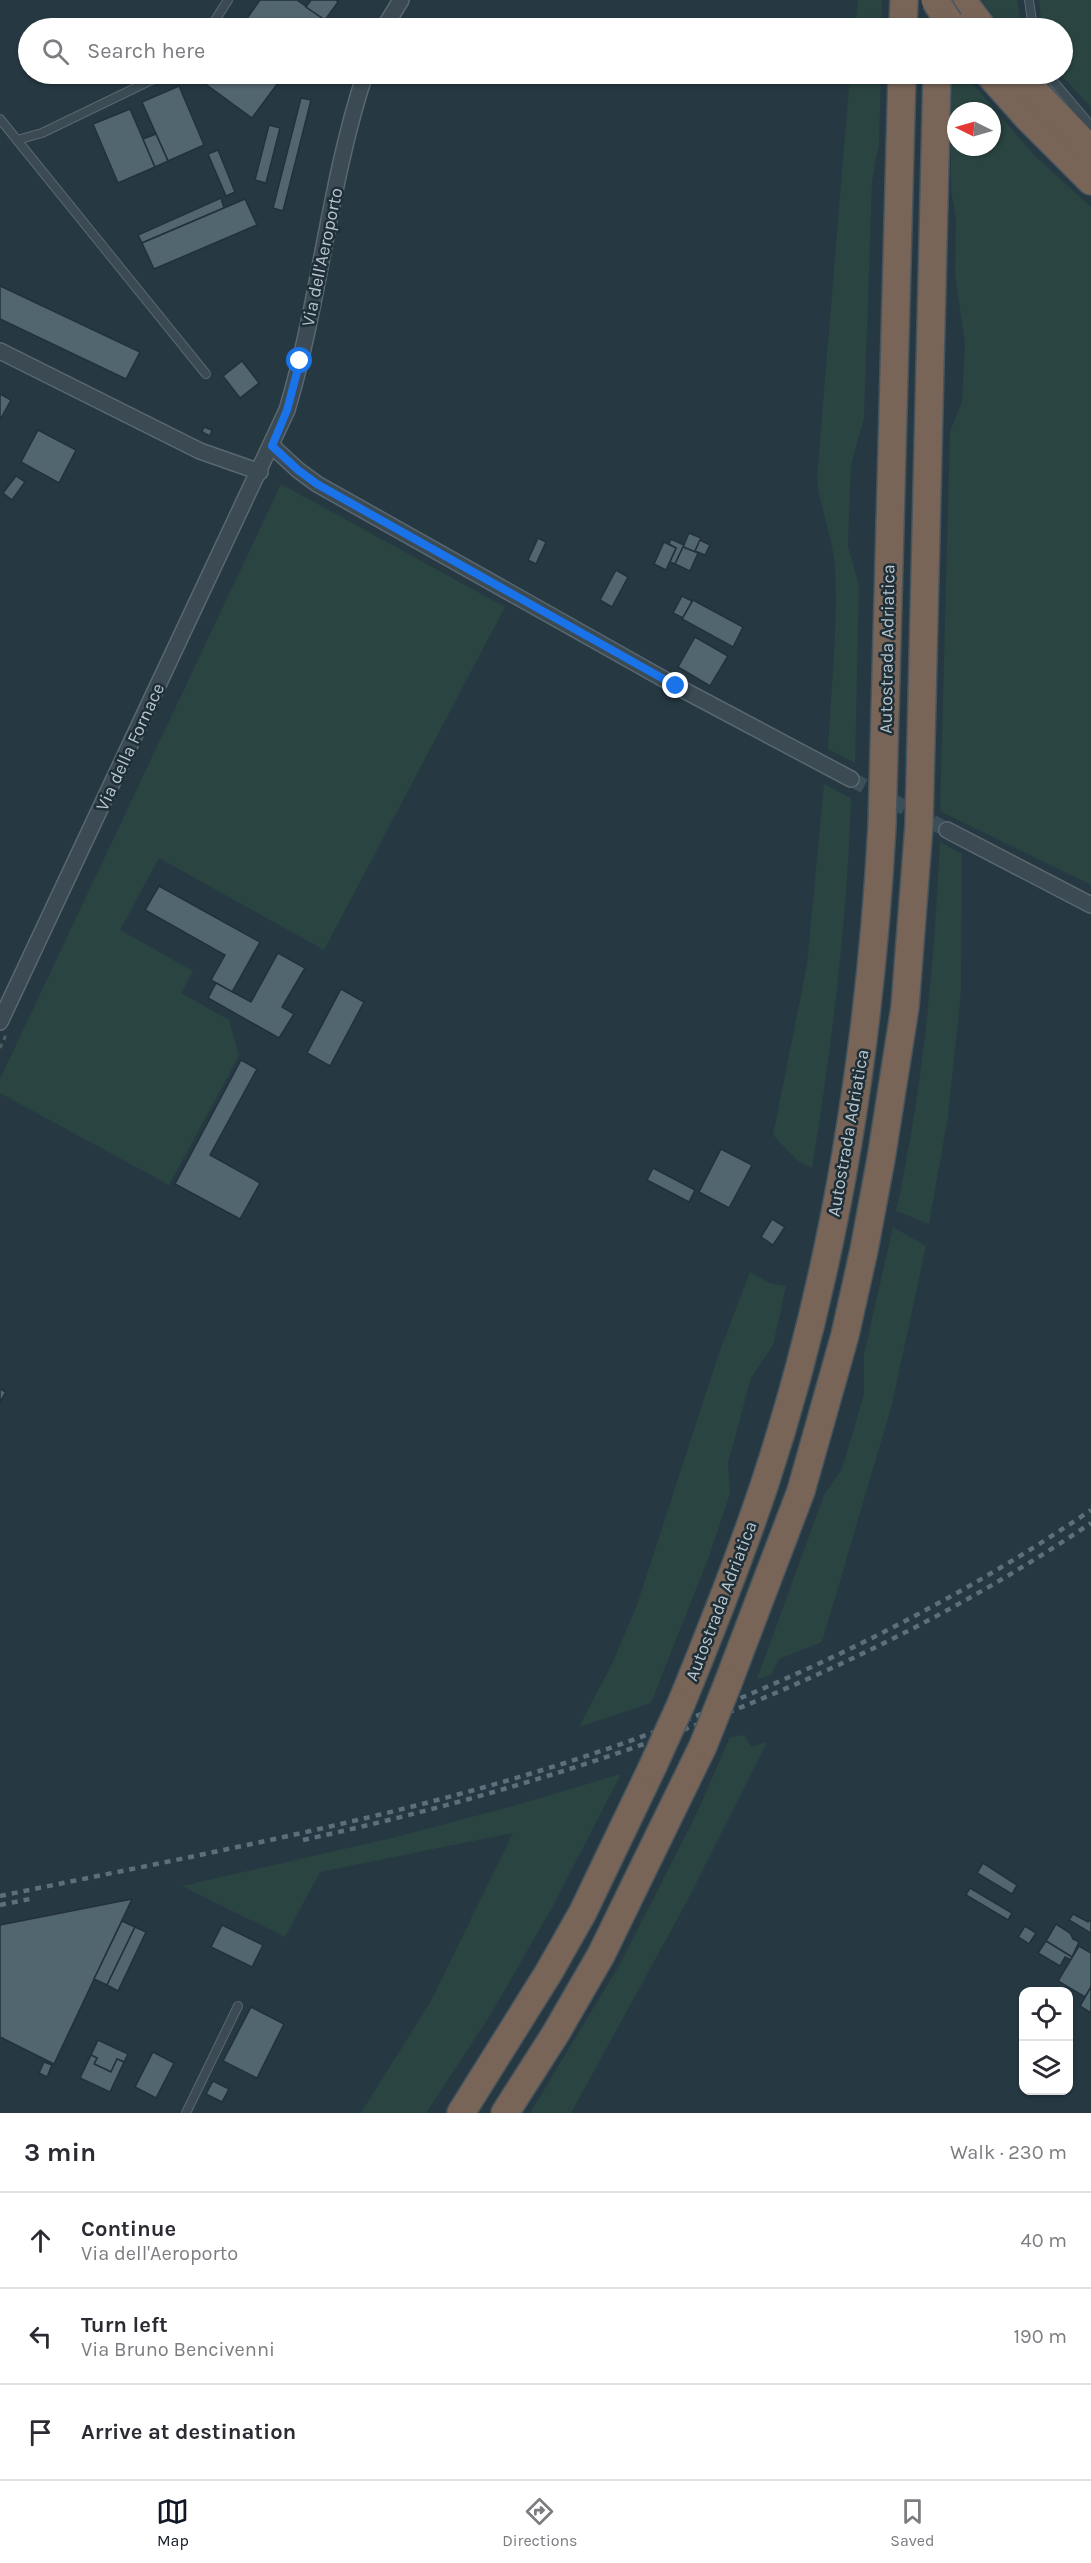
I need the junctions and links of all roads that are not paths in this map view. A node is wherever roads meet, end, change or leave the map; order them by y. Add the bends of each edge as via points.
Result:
1 (228, 0) edge
2 (401, 0) edge
3 (904, 0) edge
4 (1029, 0) edge
5 (216, 18) edge
6 (390, 18) edge
7 (903, 18) edge
8 (1032, 18) edge
9 (143, 84) edge
10 (362, 84) edge
11 (902, 84) edge
12 (937, 84) edge
13 (998, 84) edge
14 (1028, 84) edge
15 (1055, 84) edge
16 (0, 119) edge
17 (1091, 126) edge
18 (17, 140) junction
19 (1091, 150) edge
20 (1091, 181) edge
21 (0, 351) edge
22 (206, 374) dead end
23 (272, 446) junction
24 (260, 472) junction
25 (851, 779) tunnel mouth
26 (947, 830) tunnel mouth
27 (1091, 905) edge
28 (0, 1022) edge
29 (238, 2006) dead end
30 (186, 2113) edge
31 (461, 2113) edge
32 (505, 2113) edge

1 - 5 lane
2 - 6 street
3 - 7 highway
4 - 8 lane
9 - 18 lane via 42,133
10 - 23 street, Via dell'Aeroporto via 300,361
11 - 31 highway, Autostrada Adriatica, bridge via 876,930 861,1057 827,1252 765,1482 721,1608 681,1704 583,1911
12 - 32 highway, Autostrada Adriatica, bridge via 919,825 904,1007 864,1250 845,1335 801,1491 703,1746 601,1955
13 - 20 highway
14 - 19 highway
15 - 17 lane
16 - 18 lane
18 - 22 lane
21 - 24 street via 200,451
23 - 24 street, Via dell'Aeroporto
23 - 25 street via 317,484 676,686
24 - 28 street, Via della Fornace
26 - 27 street
29 - 30 lane

